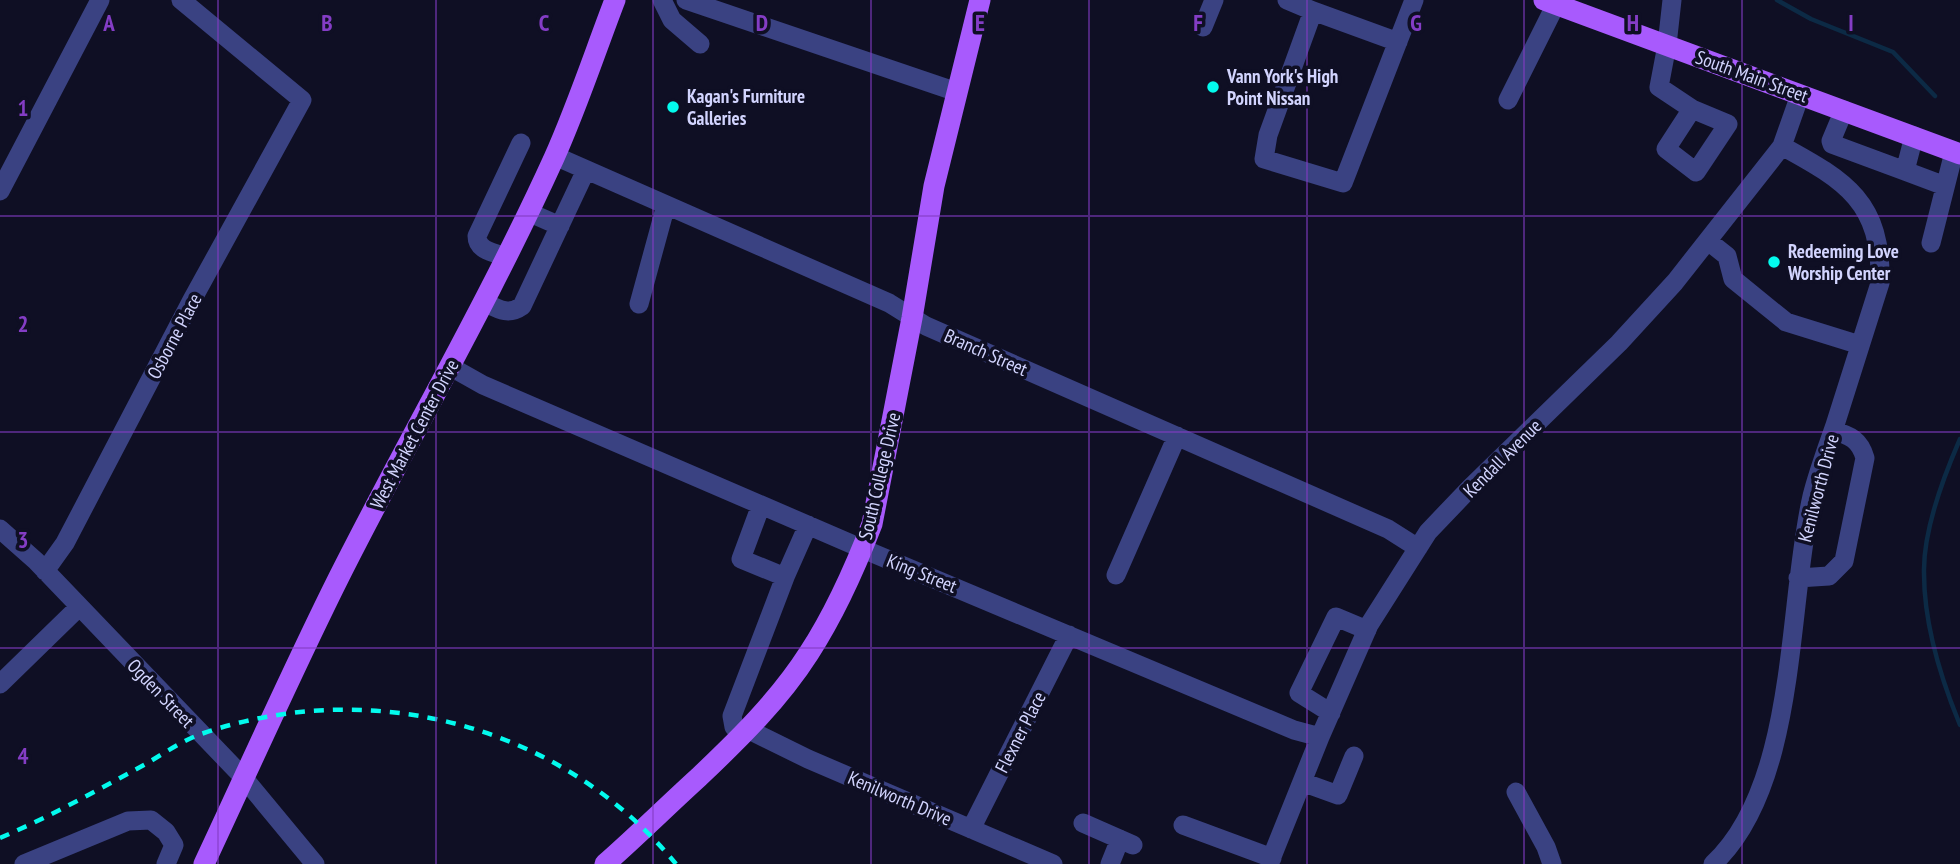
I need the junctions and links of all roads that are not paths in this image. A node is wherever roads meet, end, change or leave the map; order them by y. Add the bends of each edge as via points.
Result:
1 (100, 0) edge
2 (181, 0) edge
3 (615, 0) edge
4 (662, 0) edge
5 (686, 0) edge
6 (980, 0) edge
7 (1214, 0) edge
8 (1287, 0) edge
9 (1414, 0) edge
10 (1672, 0) edge
11 (1550, 2) edge
12 (1313, 11) junction
13 (1203, 27) dead end
14 (1398, 42) junction
15 (701, 44) dead end
16 (1667, 45) junction
17 (957, 92) junction
18 (1800, 95) junction
19 (1508, 100) dead end
20 (1692, 109) dead end
21 (1844, 110) junction
22 (1914, 136) junction
23 (521, 143) dead end
24 (1782, 146) junction
25 (1957, 153) edge
26 (555, 156) junction
27 (586, 170) junction
28 (1905, 171) junction
29 (1945, 186) junction
30 (0, 191) edge
31 (666, 205) junction
32 (528, 212) junction
33 (560, 226) junction
34 (1708, 241) junction
35 (1931, 243) dead end
36 (507, 257) junction
37 (484, 302) junction
38 (639, 304) dead end
39 (912, 318) junction
40 (1860, 345) junction
41 (451, 367) junction
42 (1833, 431) junction
43 (1177, 436) junction
44 (761, 505) junction
45 (808, 525) junction
46 (0, 528) edge
47 (1418, 548) junction
48 (863, 549) junction
49 (45, 571) junction
50 (1116, 575) dead end
51 (785, 577) junction
52 (1798, 578) junction
53 (79, 607) junction
54 (1367, 630) junction
55 (1069, 635) junction
56 (0, 684) edge
57 (1331, 713) junction
58 (746, 733) junction
59 (1320, 737) junction
60 (1354, 756) dead end
61 (243, 777) junction
62 (1302, 782) junction
63 (1516, 792) dead end
64 (1083, 823) dead end
65 (1183, 825) dead end
66 (971, 829) junction
67 (1270, 861) edge
68 (610, 862) edge
69 (24, 864) edge
70 (166, 864) edge
71 (204, 864) edge
72 (315, 864) edge
73 (1053, 864) edge
74 (1110, 864) edge
75 (1552, 864) edge
76 (1713, 864) edge

1 - 30 street
2 - 49 street, Osborne Place via 302,100 65,544
3 - 26 main road, West Market Center Drive
4 - 15 street via 672,20
5 - 17 street
6 - 17 main road, South College Drive
7 - 13 street
8 - 12 street
9 - 14 street
10 - 16 street
11 - 16 main road, South Main Street
11 - 19 street
12 - 14 street
12 - 14 street via 1268,135 1264,159 1343,183
16 - 18 main road, South Main Street
16 - 20 street via 1659,87
17 - 39 main road, South College Drive via 934,186
18 - 21 main road, South Main Street
18 - 24 street, Kendall Avenue
21 - 22 main road, South Main Street
21 - 28 street via 1832,144
22 - 25 main road, South Main Street
22 - 28 street
23 - 36 street via 477,236 481,248
24 - 34 street, Kendall Avenue
24 - 40 street, Kenilworth Drive via 1845,186 1864,206 1881,259 1880,283
25 - 29 street
26 - 27 street, Branch Street
26 - 32 main road, West Market Center Drive
27 - 31 street, Branch Street
27 - 33 street
28 - 29 street
29 - 35 street
31 - 38 street
31 - 39 street, Branch Street via 889,303
32 - 33 street
32 - 36 main road, West Market Center Drive
33 - 37 street via 522,306 507,313
34 - 40 street via 1727,256 1733,279 1786,322
34 - 47 street, Kendall Avenue via 1619,343 1471,488
36 - 37 main road, West Market Center Drive
37 - 41 main road, West Market Center Drive
39 - 43 street, Branch Street
39 - 48 main road, South College Drive via 872,524
40 - 42 street, Kenilworth Drive
41 - 44 street, King Street
41 - 61 main road, West Market Center Drive via 390,476
42 - 52 street, Kenilworth Drive via 1813,492
42 - 52 street via 1851,435 1862,447 1864,458 1844,561 1829,576
43 - 47 street, Branch Street via 1388,529
43 - 50 street
44 - 45 street, King Street
44 - 51 street via 741,559
45 - 48 street, King Street
45 - 51 street
46 - 49 street, Ogden Street
47 - 54 street, Kendall Avenue
48 - 55 street, King Street
48 - 58 main road, South College Drive via 808,655
49 - 53 street, Ogden Street
51 - 58 street via 732,716 734,727
52 - 76 street, Kenilworth Drive via 1772,757 1744,824
53 - 56 street
53 - 61 street, Ogden Street
54 - 57 street, Kendall Avenue
54 - 57 street via 1336,617 1299,693
55 - 59 street, King Street
55 - 66 street, Flexner Place
57 - 59 street, Kendall Avenue
58 - 66 street, Kenilworth Drive
58 - 68 main road, South College Drive
59 - 62 street, Kendall Avenue
60 - 62 street via 1338,795
61 - 71 main road, West Market Center Drive
61 - 72 street, Ogden Street
62 - 67 street, Kendall Avenue
63 - 75 street
64 - 74 street via 1127,842
65 - 67 street
66 - 73 street, Kenilworth Drive
69 - 70 street via 128,821 151,820 174,845

